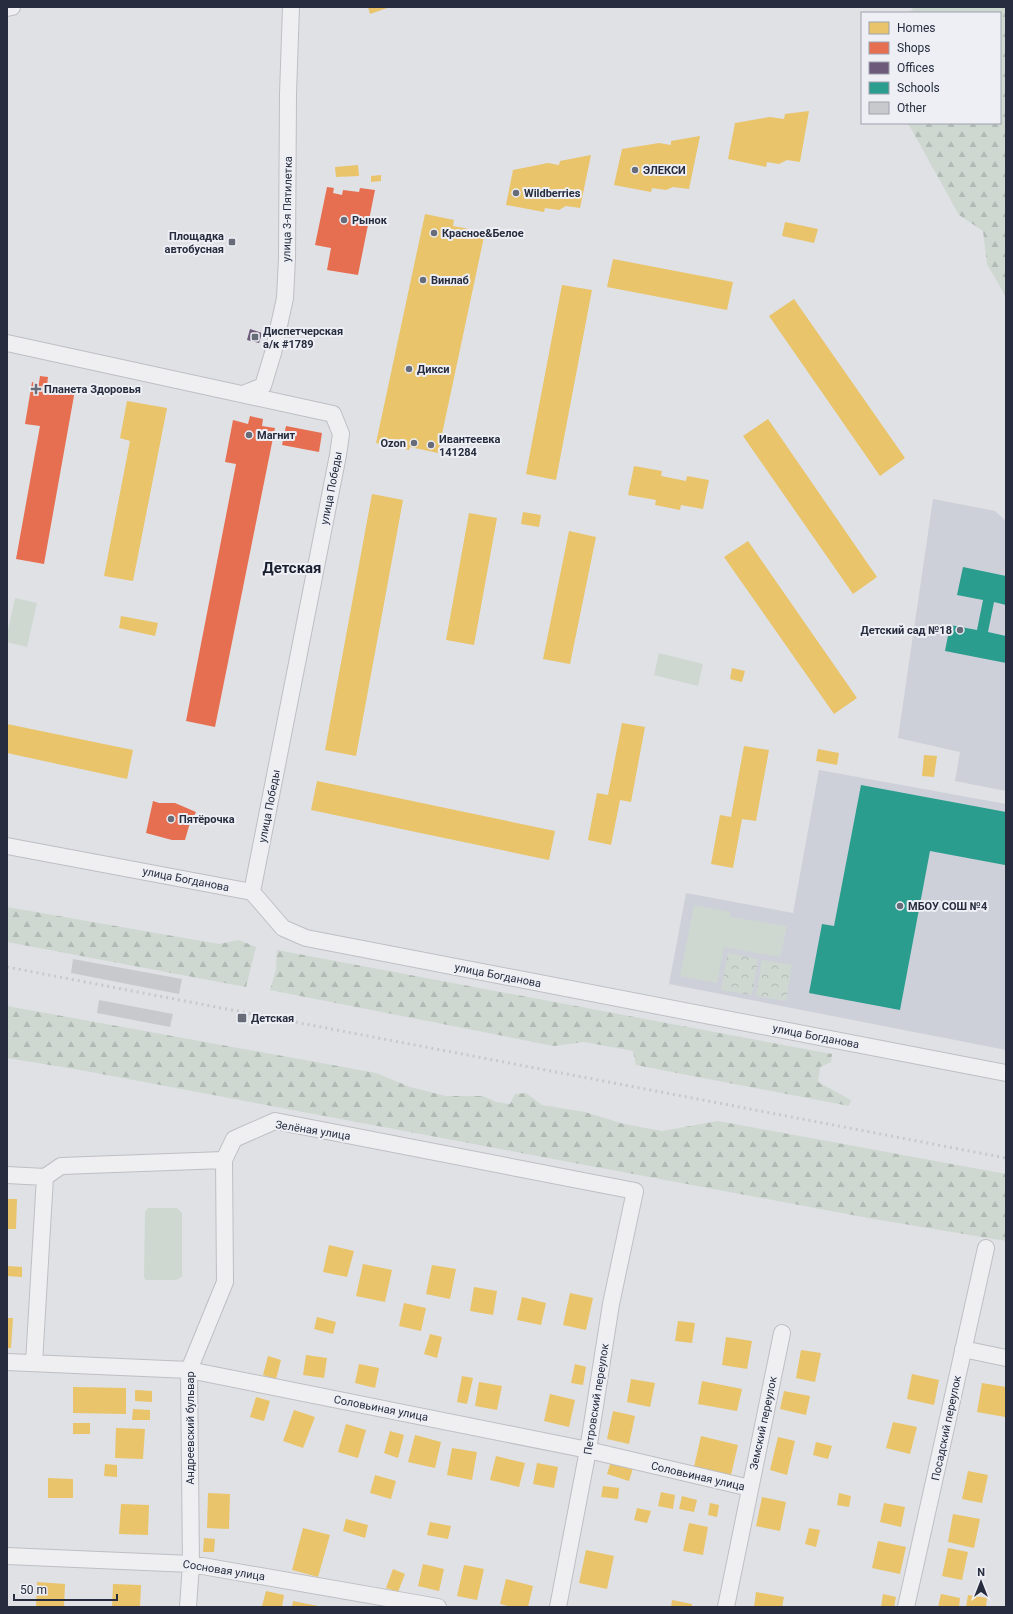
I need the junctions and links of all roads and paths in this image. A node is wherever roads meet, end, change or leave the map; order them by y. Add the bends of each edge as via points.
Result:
1 (12, 7) edge
2 (291, 7) edge
3 (7, 8) edge
4 (7, 343) edge
5 (243, 394) junction
6 (7, 846) edge
7 (252, 892) junction
8 (1006, 1073) edge
9 (224, 1160) junction
10 (7, 1175) edge
11 (45, 1177) junction
12 (635, 1191) joint
13 (986, 1248) dead end
14 (782, 1334) dead end
15 (963, 1349) junction
16 (1006, 1358) edge
17 (7, 1362) edge
18 (34, 1363) junction
19 (189, 1370) junction
20 (588, 1450) junction
21 (750, 1488) junction
22 (7, 1556) edge
23 (191, 1564) junction
24 (188, 1607) edge
25 (438, 1607) edge
26 (558, 1607) edge
27 (726, 1607) edge
28 (906, 1607) edge

1 - 3 street
2 - 5 street, улица 3-я Пятилетка via 285,298 264,386
4 - 5 street, улица Победы
5 - 7 street, улица Победы via 333,414 341,434
6 - 7 street, улица Богданова
7 - 8 street, улица Богданова via 283,928 306,938
9 - 11 street via 61,1166
9 - 12 street, Зелёная улица via 234,1139 275,1122
9 - 19 street, Андреевский бульвар via 225,1282
10 - 11 street
11 - 18 street
12 - 20 street, Петровский переулок via 611,1304
13 - 15 street, Посадский переулок
14 - 21 street, Земский переулок
15 - 16 street
15 - 28 street, Посадский переулок
17 - 18 street, Соловьиная улица
18 - 19 street, Соловьиная улица
19 - 20 street, Соловьиная улица
19 - 23 street, Андреевский бульвар
20 - 21 street, Соловьиная улица
20 - 26 street, Петровский переулок
21 - 27 street, Земский переулок
22 - 23 street, Сосновая улица
23 - 24 street, Андреевский бульвар
23 - 25 street, Сосновая улица

